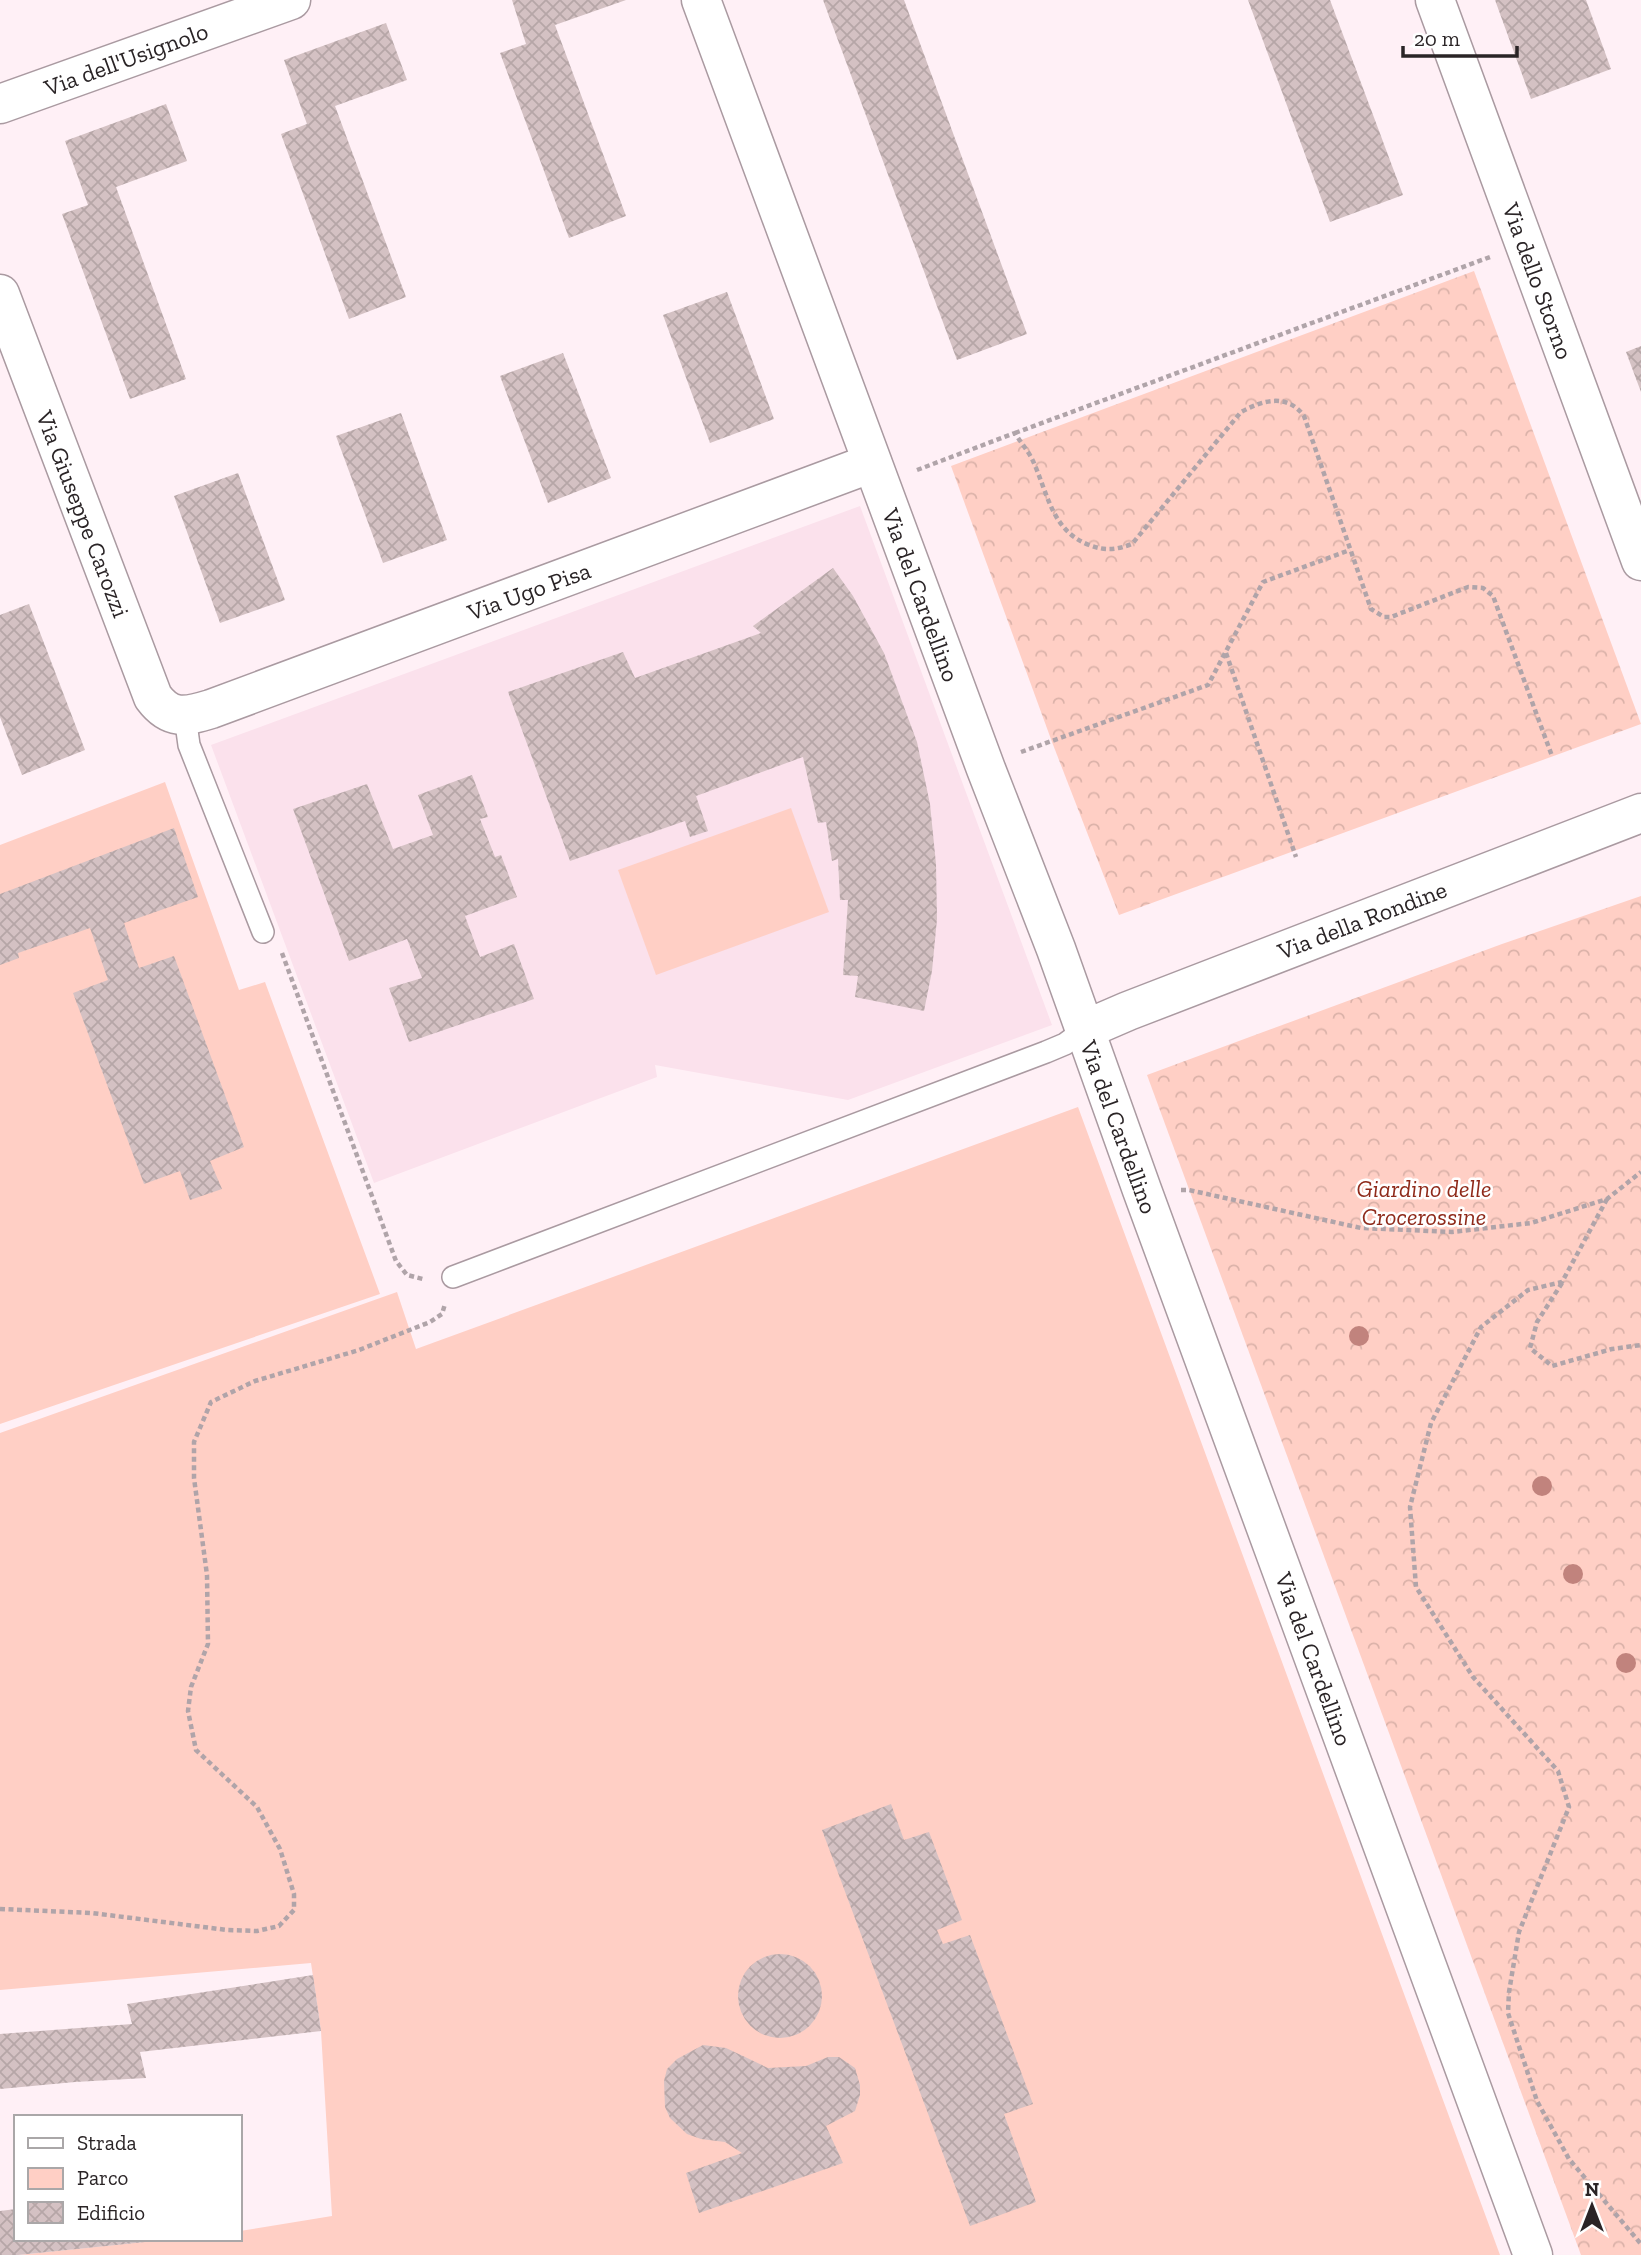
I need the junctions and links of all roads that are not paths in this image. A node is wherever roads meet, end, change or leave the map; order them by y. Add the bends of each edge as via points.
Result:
1 (291, 0) edge
2 (701, 0) edge
3 (1435, 0) edge
4 (0, 104) edge
5 (0, 293) edge
6 (872, 463) junction
7 (1641, 561) edge
8 (185, 716) junction
9 (1641, 813) edge
10 (263, 932) road end
11 (1084, 1030) junction
12 (453, 1277) road end
13 (1534, 2255) edge

1 - 4 street, Via dell'Usignolo
2 - 6 street, Via del Cardellino
3 - 7 street, Via dello Storno
5 - 8 street, Via Giuseppe Carozzi via 153,697 171,714
6 - 8 street, Via Ugo Pisa
6 - 11 street, Via del Cardellino
8 - 10 lane via 187,740
9 - 11 street, Via della Rondine
11 - 12 lane via 1046,1052
11 - 13 street, Via del Cardellino

